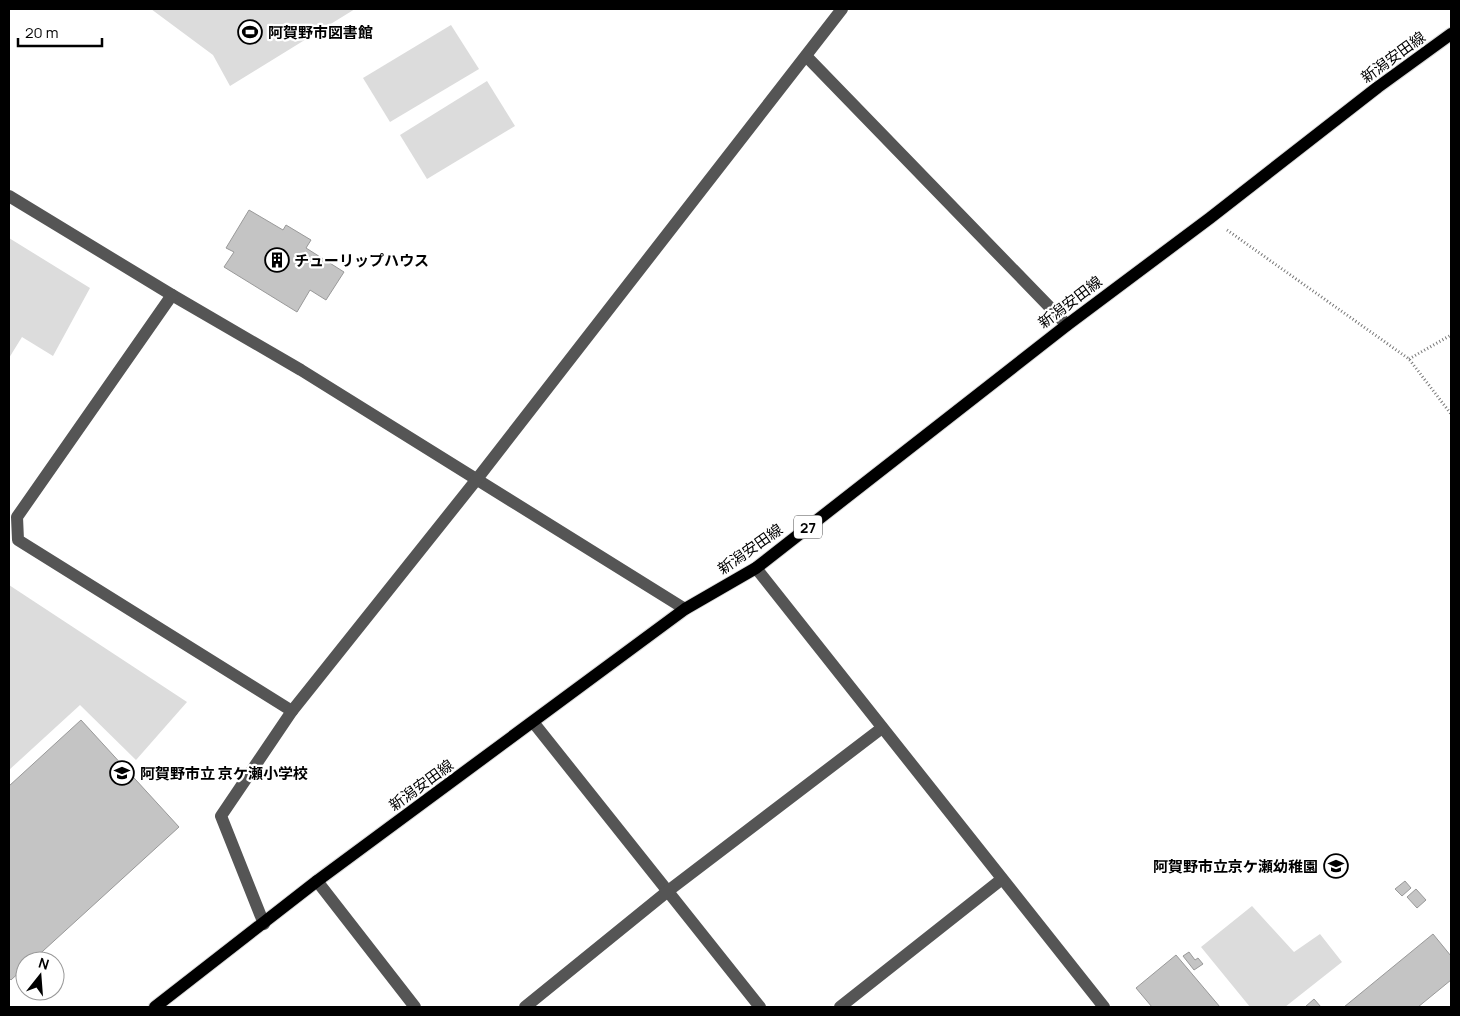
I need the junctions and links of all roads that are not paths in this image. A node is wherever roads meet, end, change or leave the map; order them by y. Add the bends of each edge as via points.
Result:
1 (842, 9) edge
2 (1451, 34) edge
3 (806, 56) junction
4 (9, 196) edge
5 (172, 295) junction
6 (1067, 325) junction
7 (476, 479) junction
8 (756, 568) junction
9 (684, 609) junction
10 (292, 711) junction
11 (533, 722) junction
12 (882, 728) junction
13 (1002, 878) junction
14 (317, 881) junction
15 (668, 891) junction
16 (264, 924) junction
17 (156, 1007) edge
18 (415, 1007) edge
19 (524, 1007) edge
20 (760, 1007) edge
21 (840, 1007) edge
22 (1104, 1007) edge

1 - 3 street
2 - 6 main road, 新潟安田線 / 27
3 - 6 street
3 - 7 street
4 - 5 street
5 - 7 street via 301,370
5 - 10 street via 17,517 18,540
6 - 8 main road, 新潟安田線 / 27
7 - 9 street
7 - 10 street
8 - 9 main road, 新潟安田線 / 27
8 - 12 street
9 - 11 main road, 新潟安田線 / 27
10 - 16 street via 221,816
11 - 14 main road, 新潟安田線 / 27
11 - 15 street
12 - 13 street
12 - 15 street
13 - 21 street
13 - 22 street
14 - 16 main road, 新潟安田線 / 27
14 - 18 street
15 - 19 street
15 - 20 street
16 - 17 main road, 新潟安田線 / 27

